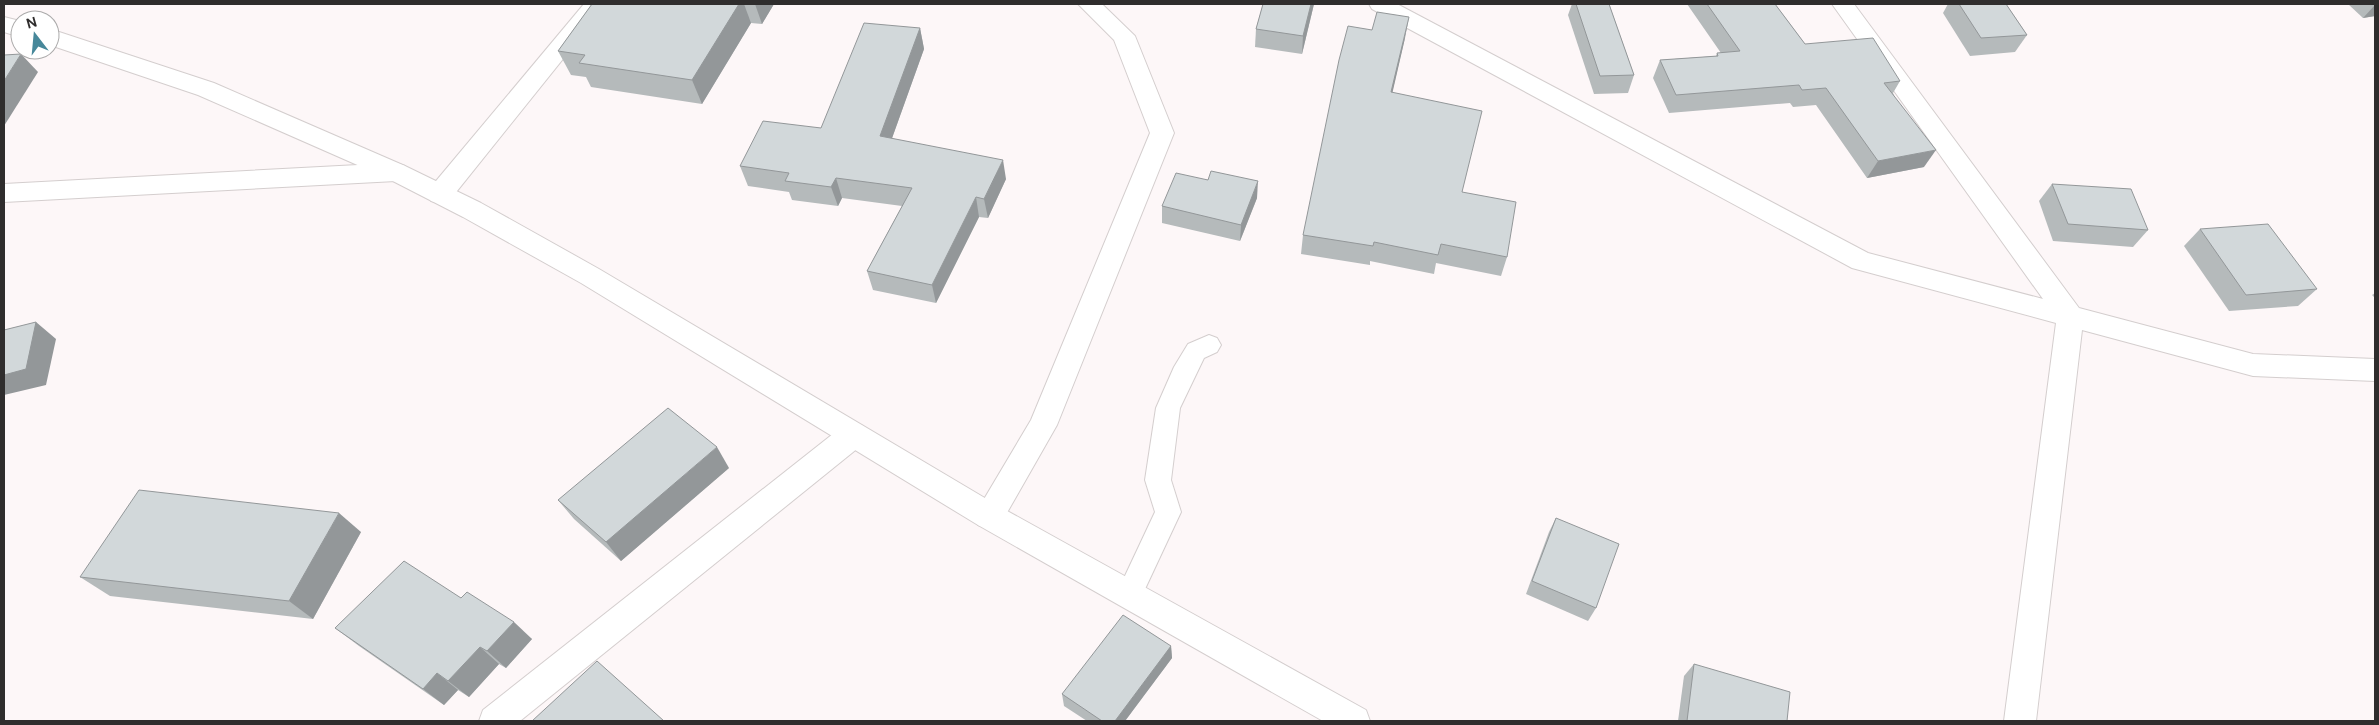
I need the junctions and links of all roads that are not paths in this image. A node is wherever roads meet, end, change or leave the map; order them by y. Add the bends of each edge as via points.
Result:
1 (596, 4) edge
2 (1090, 4) edge
3 (1380, 4) edge
4 (1843, 4) edge
5 (60, 40) edge
6 (396, 172) junction
7 (4, 193) edge
8 (440, 194) junction
9 (2070, 316) junction
10 (1209, 345) dead end
11 (2375, 370) edge
12 (853, 435) junction
13 (989, 516) junction
14 (1129, 595) junction
15 (495, 721) edge
16 (1354, 721) edge
17 (2020, 721) edge

1 - 8 street
2 - 13 street via 1124,36 1162,133 1043,425
3 - 9 street via 1861,261
4 - 9 street
5 - 6 street via 206,89
6 - 7 street
6 - 8 street
8 - 12 street via 590,276
9 - 11 street via 2253,365
9 - 17 street
10 - 14 lane via 1196,351 1168,408 1158,480 1168,512
12 - 13 street
12 - 15 street
13 - 14 street
14 - 16 street

